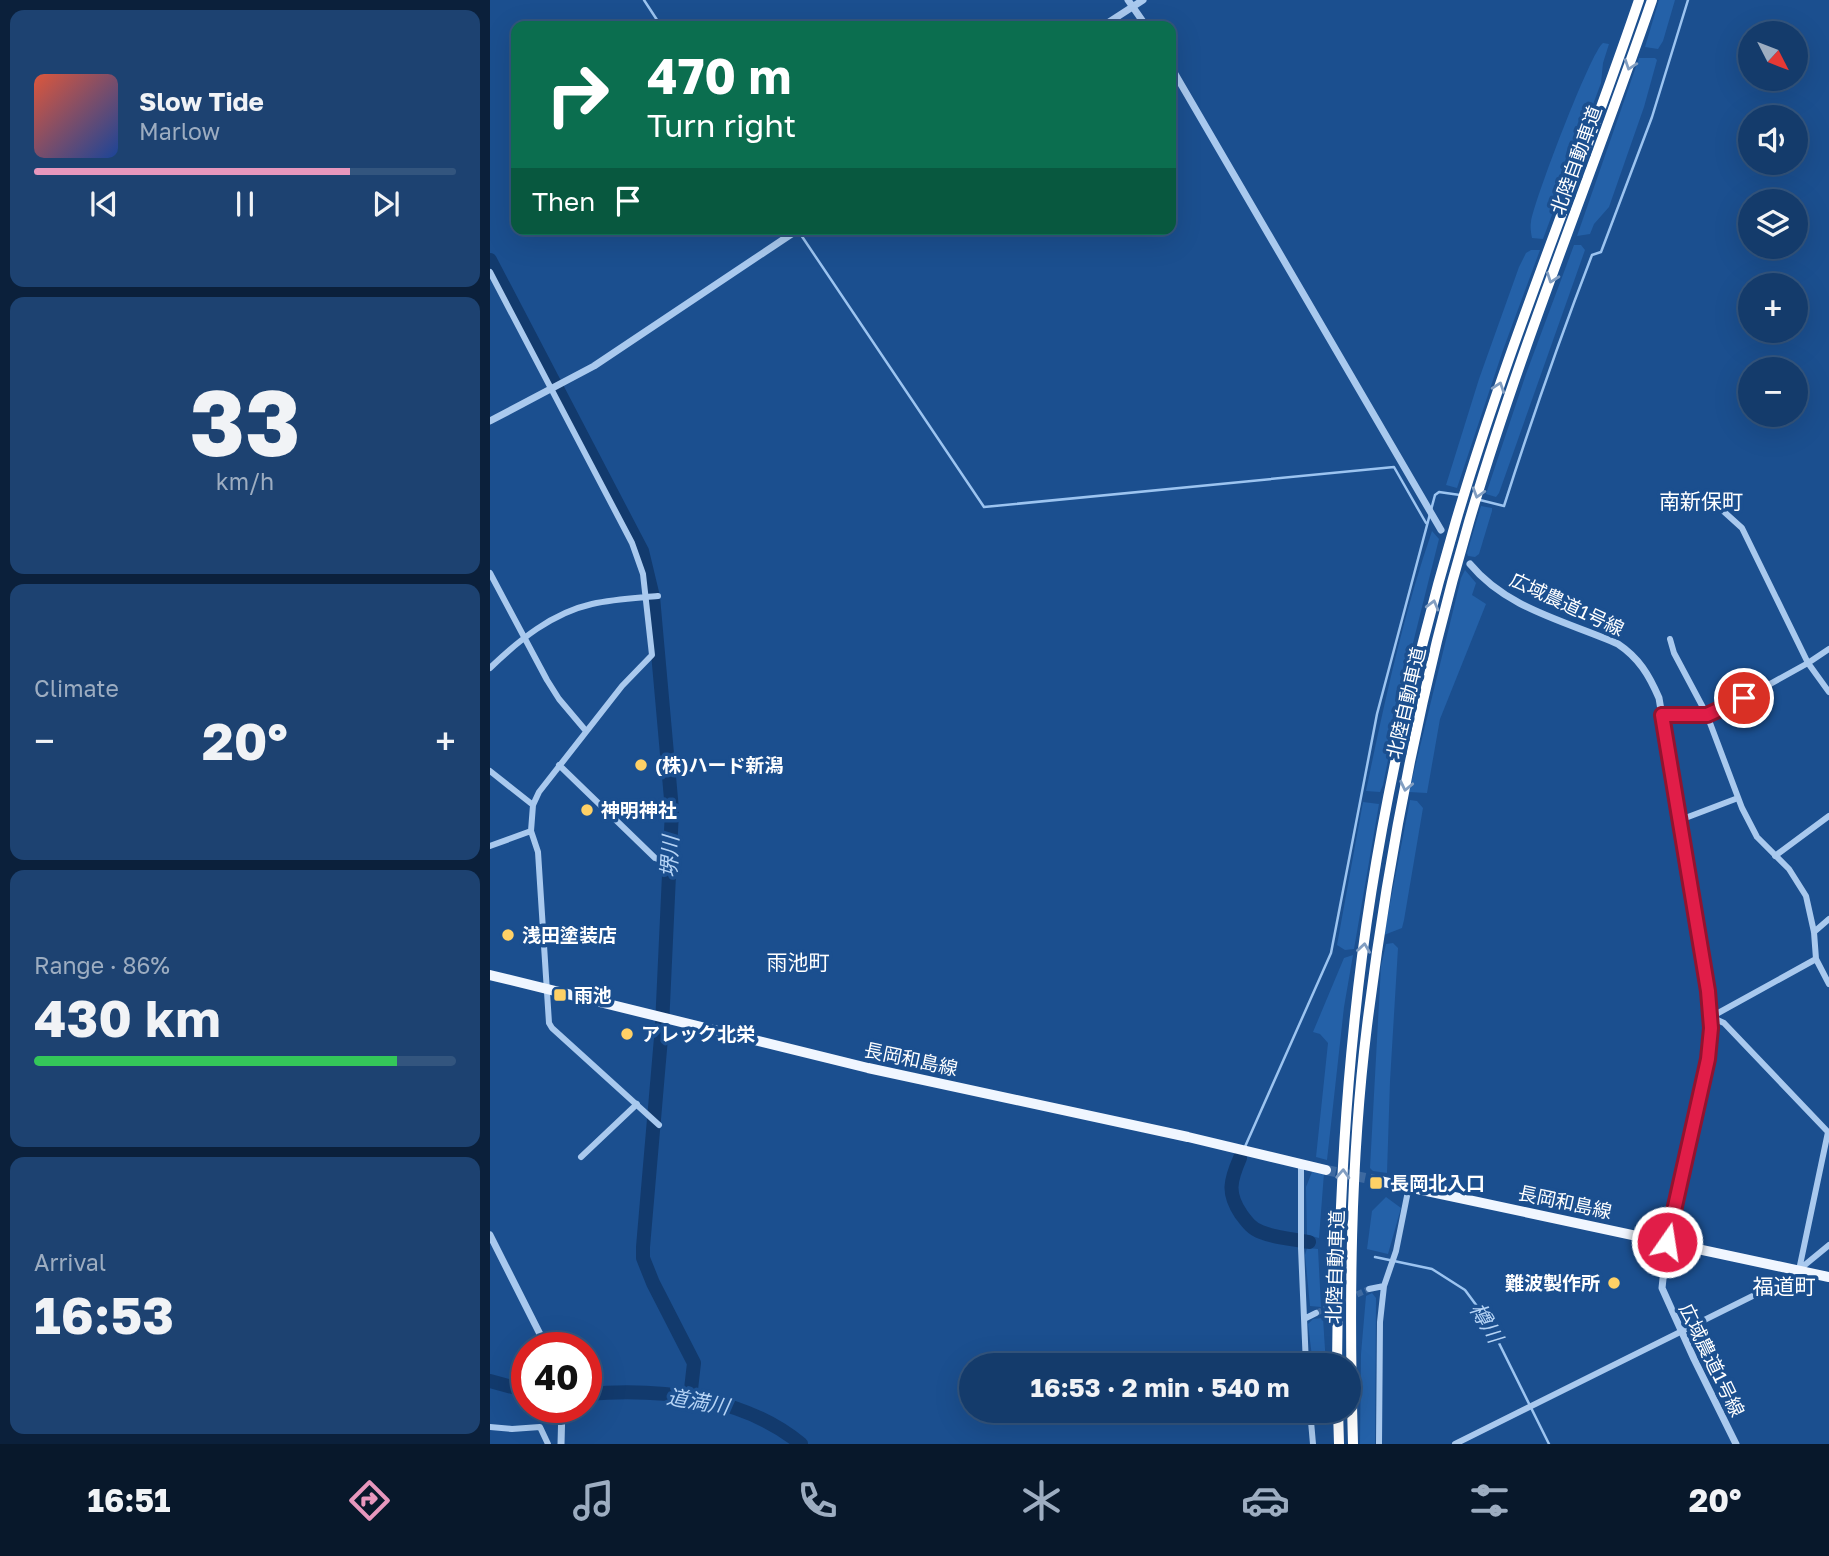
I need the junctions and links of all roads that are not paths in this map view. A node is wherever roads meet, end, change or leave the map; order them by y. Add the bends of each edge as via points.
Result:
1 (1143, 0) edge
2 (1639, 0) edge
3 (1652, 0) edge
4 (1130, 4) edge
5 (1109, 21) edge
6 (1142, 21) edge
7 (1176, 75) edge
8 (790, 235) edge
9 (490, 272) edge
10 (551, 388) junction
11 (490, 421) edge
12 (1711, 500) dead end
13 (1441, 530) dead end
14 (1470, 564) dead end
15 (490, 573) edge
16 (658, 596) dead end
17 (646, 597) junction
18 (523, 638) junction
19 (1670, 639) dead end
20 (1829, 649) edge
21 (1808, 663) junction
22 (490, 668) edge
23 (1829, 692) edge
24 (1662, 715) junction
25 (1707, 715) junction
26 (586, 731) junction
27 (559, 765) junction
28 (490, 771) edge
29 (1738, 797) junction
30 (533, 805) junction
31 (1829, 816) edge
32 (1680, 820) junction
33 (531, 831) junction
34 (490, 846) edge
35 (1775, 856) junction
36 (677, 862) dead end
37 (1829, 919) edge
38 (1814, 932) junction
39 (1816, 959) junction
40 (490, 975) edge
41 (1829, 984) edge
42 (547, 989) junction
43 (1711, 1017) junction
44 (637, 1104) junction
45 (659, 1125) dead end
46 (581, 1157) dead end
47 (1301, 1163) junction
48 (1326, 1170) tunnel mouth
49 (1375, 1180) tunnel mouth
50 (1409, 1186) junction
51 (490, 1236) edge
52 (1667, 1242) junction
53 (1829, 1245) edge
54 (1799, 1270) junction
55 (1829, 1277) edge
56 (1384, 1286) junction
57 (1369, 1289) tunnel mouth
58 (1315, 1313) tunnel mouth
59 (1304, 1318) junction
60 (539, 1332) edge
61 (1681, 1333) junction
62 (1305, 1353) edge
63 (1337, 1353) edge
64 (562, 1423) edge
65 (1311, 1423) edge
66 (1338, 1423) edge
67 (490, 1427) edge
68 (548, 1444) edge
69 (561, 1444) edge
70 (1313, 1444) edge
71 (1339, 1444) edge
72 (1353, 1444) edge
73 (1379, 1444) edge
74 (1455, 1444) edge
75 (1735, 1444) edge

1 - 4 street
63 -> 2 highway, 北陸自動車道 via 1344,1144 1354,1024 1378,859 1406,715 1475,457
3 -> 72 highway, 北陸自動車道 via 1480,486 1416,738 1391,867 1360,1099 1352,1255
4 - 5 street
4 - 6 street
7 - 13 street
8 - 10 street via 594,366
9 - 10 street
10 - 11 street
10 - 17 street via 637,554
12 - 21 street via 1742,528
14 - 24 street, 広域農道1号線 via 1517,602 1631,653 1651,681
15 - 18 street
16 - 17 street
17 - 18 street via 575,609
17 - 26 street via 652,654
18 - 22 street
18 - 26 street via 559,699
19 - 25 street
20 - 21 street
21 - 23 street
21 - 25 street
24 - 25 street
24 - 32 street, 広域農道1号線
25 - 29 street
26 - 27 street
27 - 30 street
27 - 36 street via 655,858
28 - 30 street
29 - 32 street
29 - 35 street via 1757,837
30 - 33 street
31 - 35 street
32 - 43 street, 広域農道1号線
33 - 34 street
33 - 42 street via 538,852
35 - 38 street via 1807,896
37 - 38 street
38 - 39 street
39 - 41 street
39 - 43 street
40 - 42 main road, 長岡和島線
42 - 44 street via 552,1028
42 - 47 main road, 長岡和島線 via 844,1062
43 - 52 street, 広域農道1号線 via 1708,1059
43 - 54 street via 1724,1023 1828,1132
44 - 45 street
44 - 46 street
47 - 48 main road, 長岡和島線
47 - 59 street
49 - 50 main road, 長岡和島線
50 - 52 main road, 長岡和島線
50 - 56 street
51 - 60 street
52 - 54 main road, 長岡和島線
52 - 61 street, 広域農道1号線 via 1662,1288
53 - 54 street
54 - 55 main road, 長岡和島線
54 - 61 street
56 - 57 street
56 - 73 street
58 - 59 street
59 - 62 street
61 - 74 street
61 - 75 street, 広域農道1号線
64 - 69 street
65 - 70 street
66 - 71 highway
67 - 68 street via 540,1427

